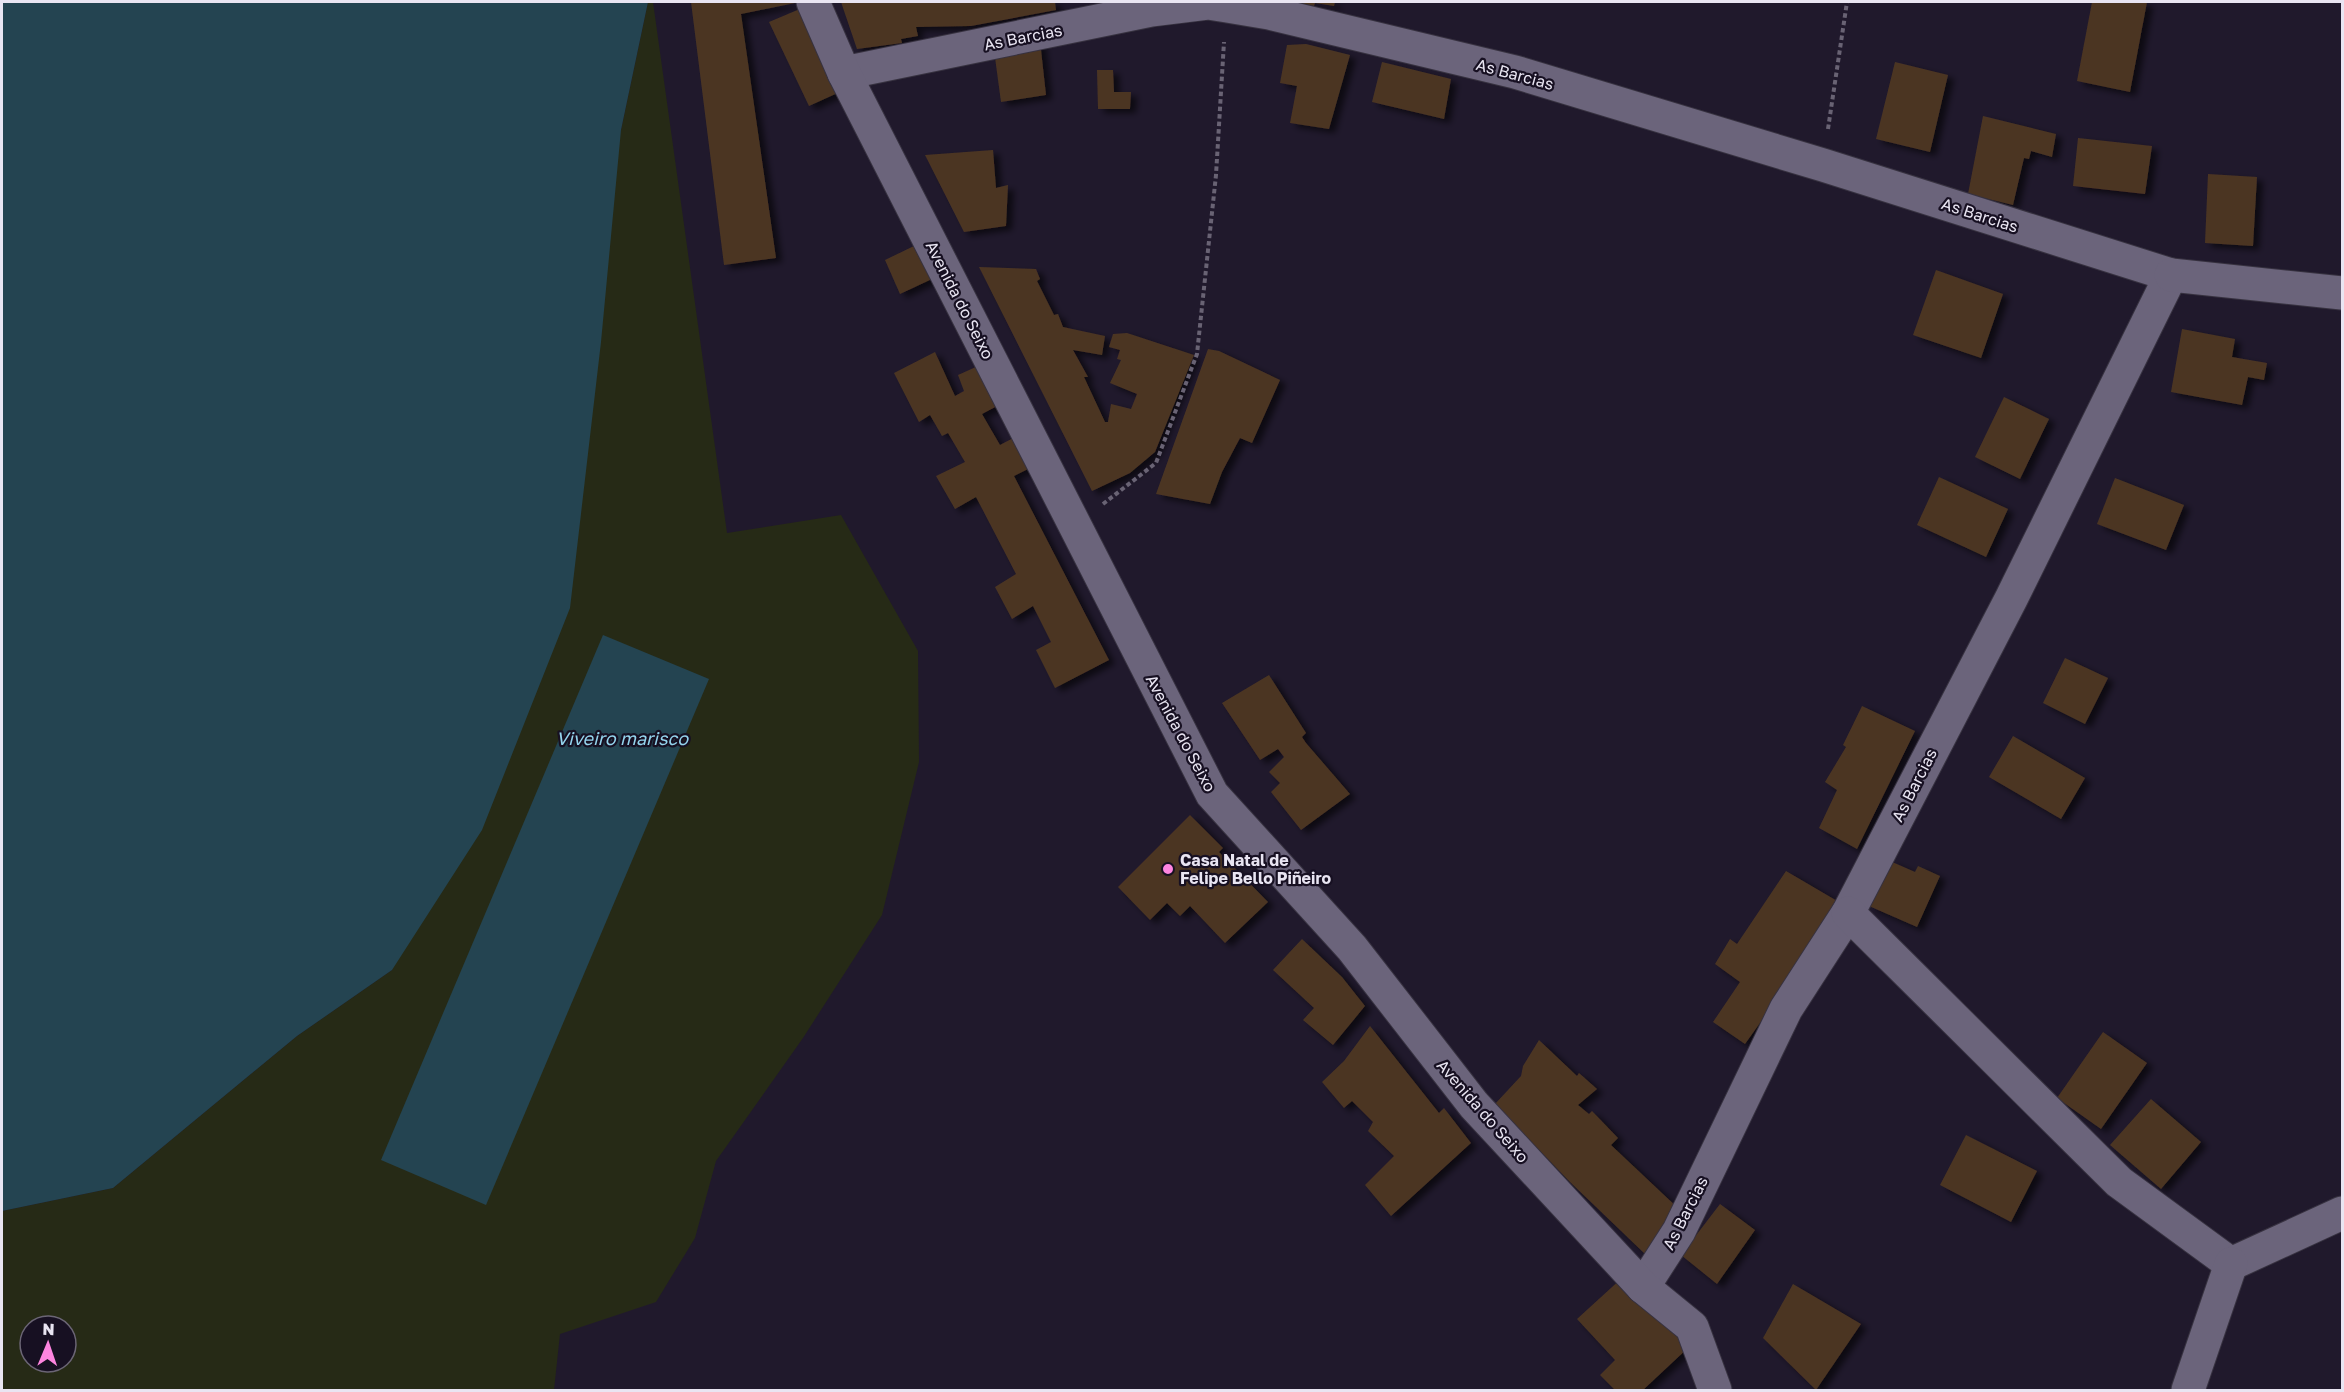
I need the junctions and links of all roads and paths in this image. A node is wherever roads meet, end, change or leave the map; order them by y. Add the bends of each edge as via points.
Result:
1 (813, 2) edge
2 (1847, 2) edge
3 (1227, 6) junction
4 (844, 73) junction
5 (1823, 165) junction
6 (2171, 275) junction
7 (2343, 293) edge
8 (1075, 526) junction
9 (1848, 912) junction
10 (2343, 1213) edge
11 (2231, 1264) junction
12 (1643, 1287) junction
13 (1715, 1390) edge
14 (2187, 1390) edge

1 - 4 street, Avenida do Seixo
2 - 5 path
3 - 4 street, As Barcias via 1209,3 1150,10
3 - 5 street, As Barcias via 1515,72
3 - 8 path via 1216,176 1197,354 1156,463
4 - 8 street, Avenida do Seixo
5 - 6 street, As Barcias
6 - 7 street, As Barcias
6 - 9 street, As Barcias via 2011,599
8 - 12 street, Avenida do Seixo via 1212,794 1352,948 1474,1105
9 - 11 street via 2119,1182
9 - 12 street, As Barcias via 1786,1009 1679,1231
10 - 11 street
11 - 14 street
12 - 13 street, Avenida do Seixo via 1692,1327

